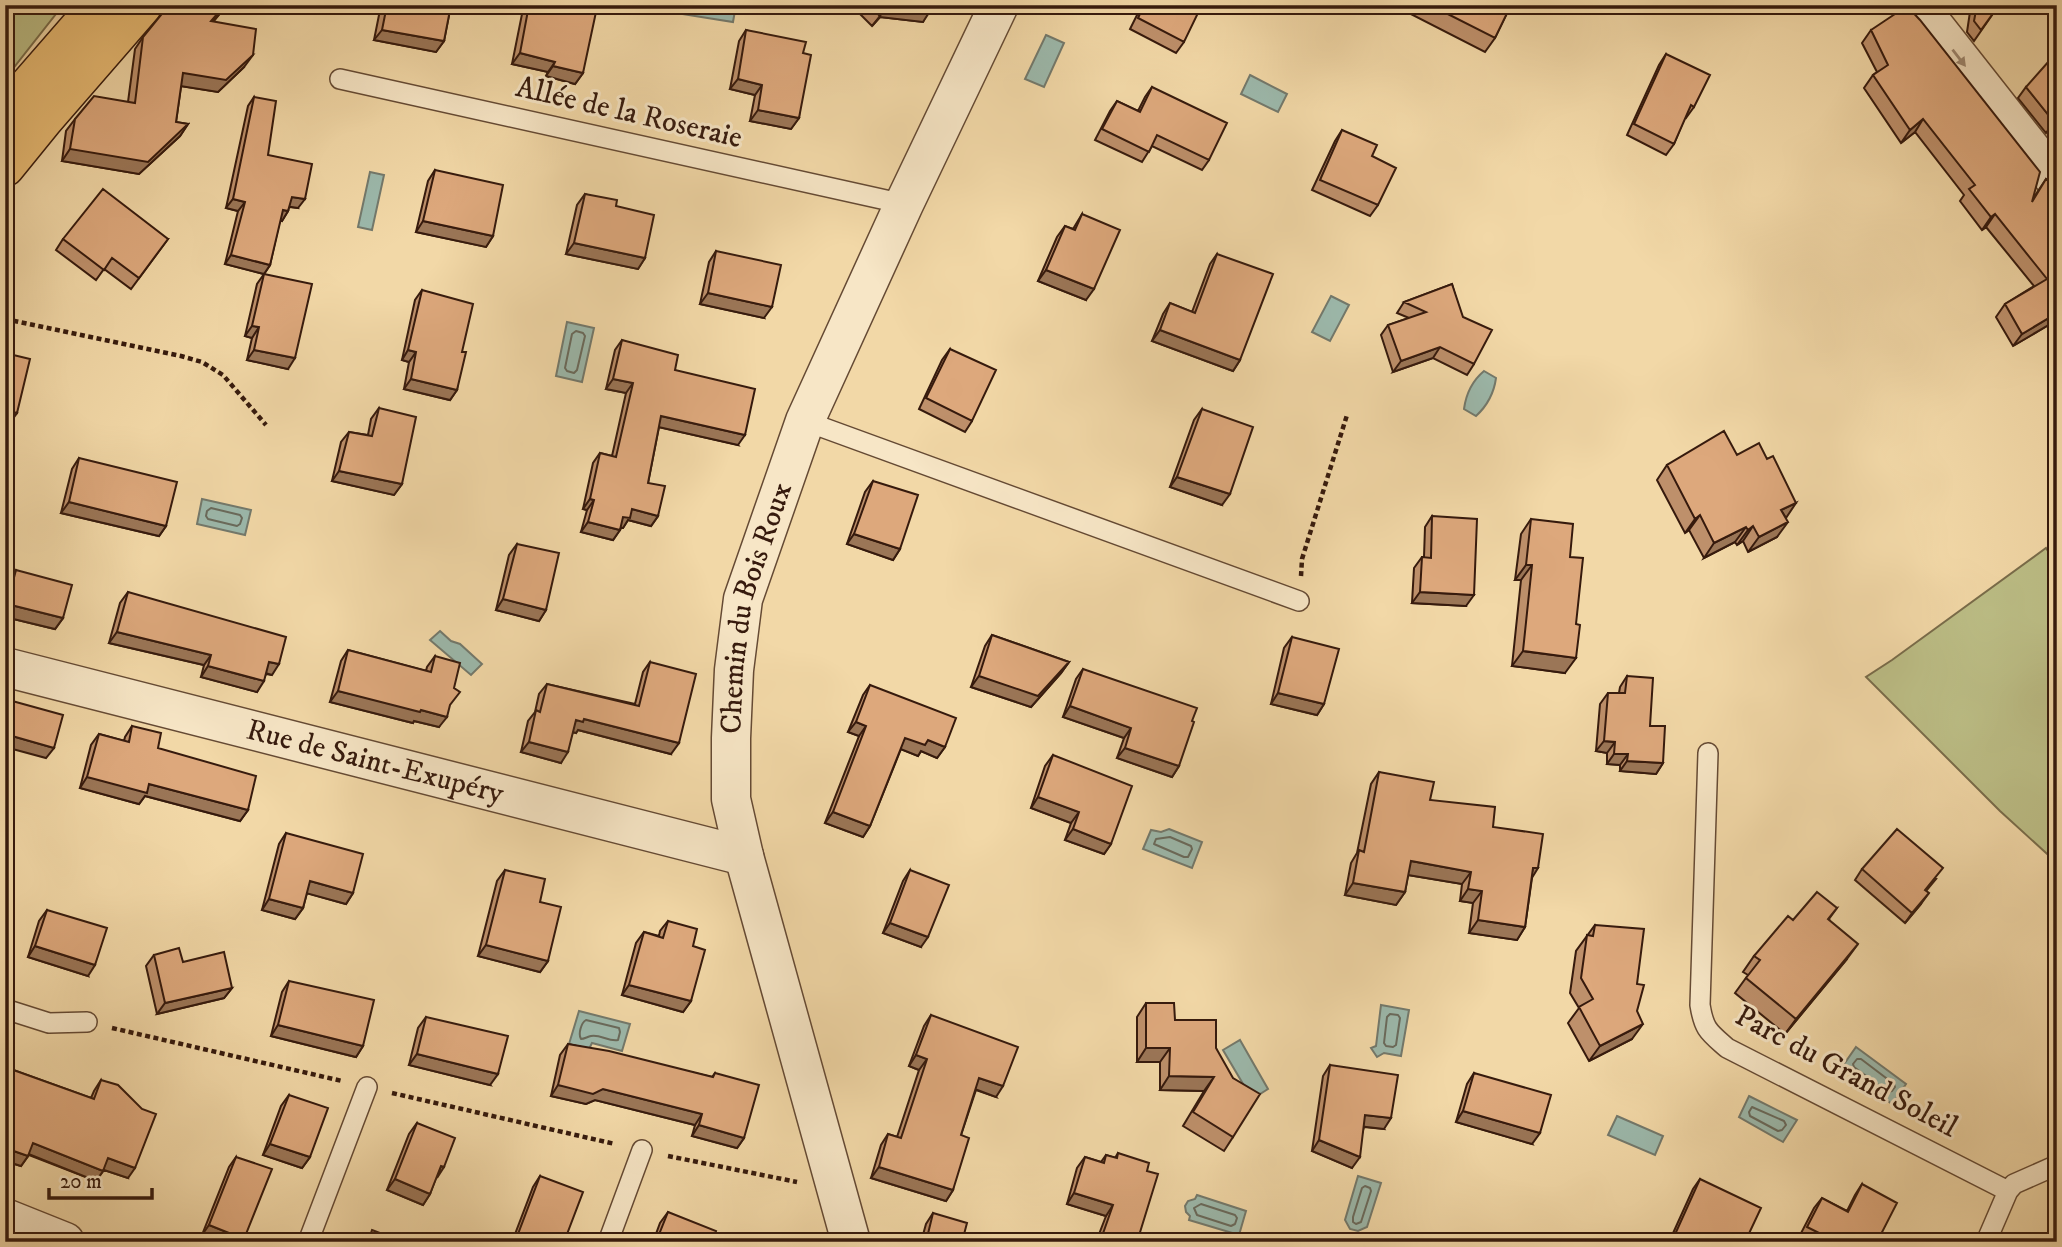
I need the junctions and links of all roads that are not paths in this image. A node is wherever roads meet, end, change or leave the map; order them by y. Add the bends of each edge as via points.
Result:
1 (99, 5) edge
2 (121, 5) edge
3 (143, 5) edge
4 (999, 5) edge
5 (1927, 10) edge
6 (340, 79) dead end
7 (9, 99) edge
8 (5, 141) edge
9 (5, 167) edge
10 (2057, 183) edge
11 (904, 205) junction
12 (805, 421) junction
13 (1299, 601) road end
14 (5, 667) edge
15 (1708, 753) dead end
16 (744, 856) junction
17 (5, 1009) edge
18 (87, 1022) road end
19 (368, 1087) road end
20 (642, 1150) road end
21 (2057, 1165) edge
22 (2008, 1191) junction
23 (5, 1218) edge
24 (65, 1242) edge
25 (308, 1242) edge
26 (608, 1242) edge
27 (851, 1242) edge
28 (1986, 1242) edge

1 - 7 main road
2 - 8 lane
3 - 9 main road
4 - 11 street, Chemin du Bois Roux
5 -> 10 street
6 - 11 lane, Allée de la Roseraie
11 - 12 street, Chemin du Bois Roux
12 - 13 lane
12 - 16 street, Chemin du Bois Roux via 743,599 734,670 731,799
14 - 16 street, Rue de Saint-Exupéry
15 - 22 lane, Parc du Grand Soleil via 1703,1022 1727,1048
16 - 27 street, Chemin du Bois Roux
17 - 18 lane via 49,1023
19 - 25 lane
20 - 26 lane
21 - 22 lane
22 - 28 lane
23 - 24 street

